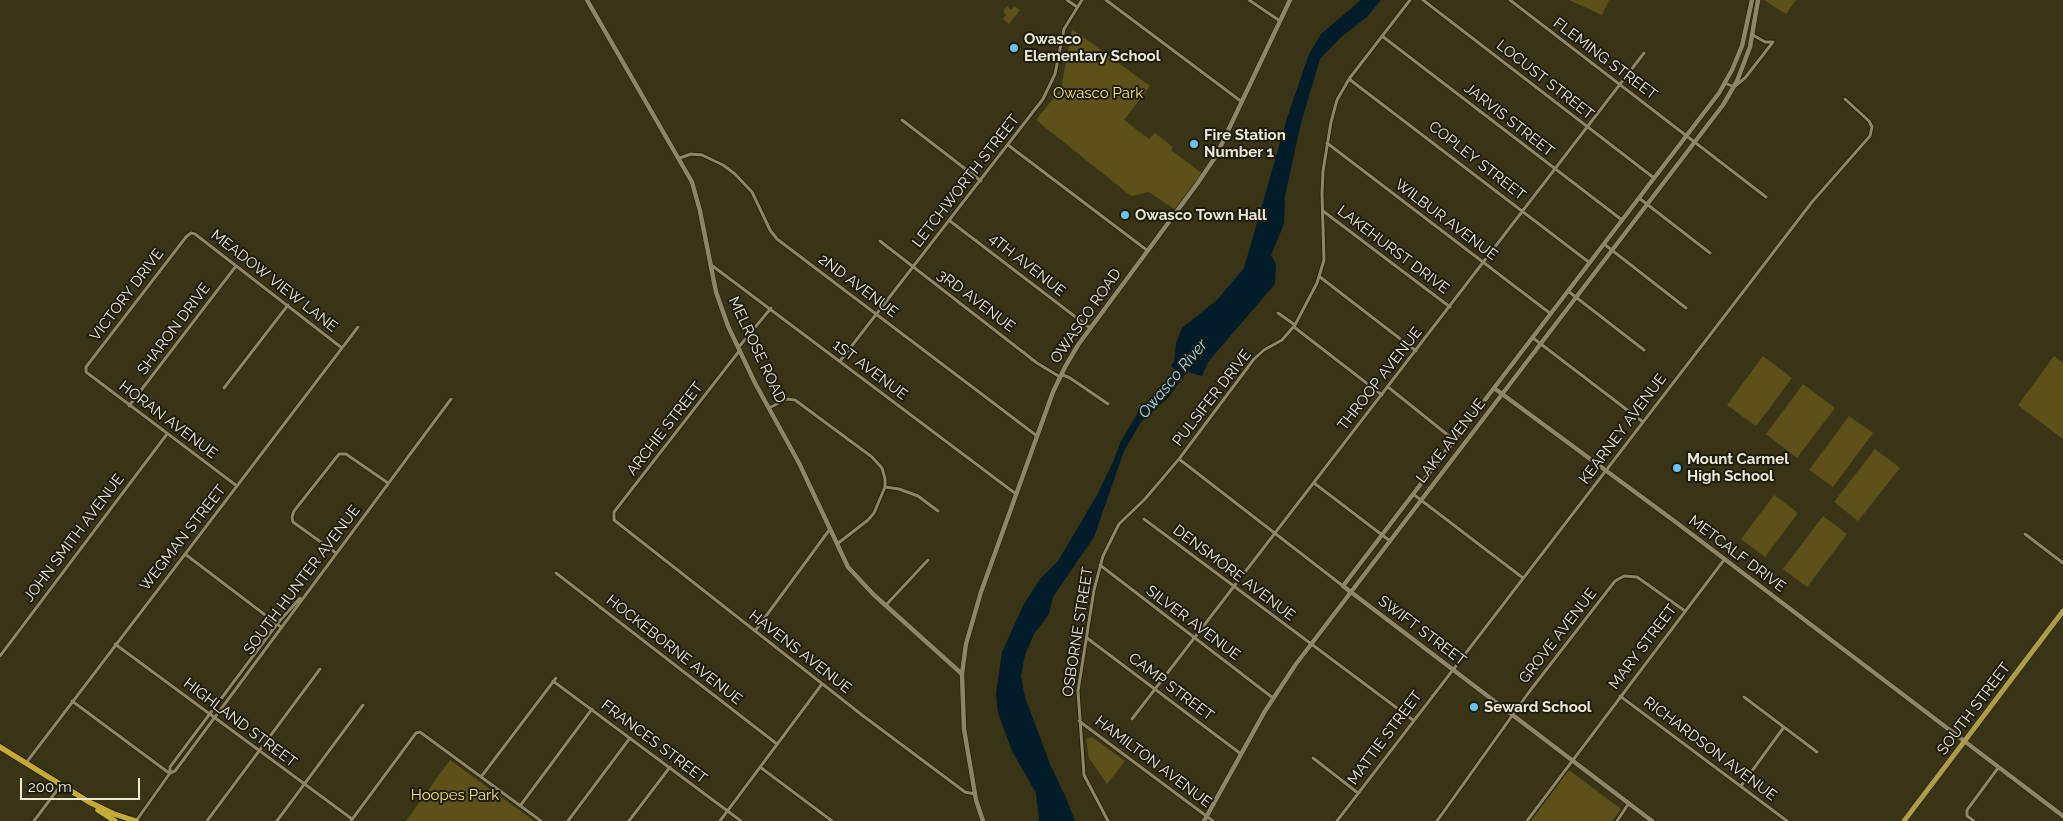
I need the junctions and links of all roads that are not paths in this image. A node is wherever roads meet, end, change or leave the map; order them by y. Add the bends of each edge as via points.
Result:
1 (587, 0) edge
2 (1067, 0) edge
3 (1082, 0) edge
4 (1106, 0) edge
5 (1250, 0) edge
6 (1290, 0) edge
7 (1410, 0) edge
8 (1423, 0) edge
9 (1510, 0) edge
10 (1752, 0) edge
11 (1758, 0) edge
12 (1077, 7) junction
13 (1280, 21) junction
14 (1752, 35) junction
15 (1382, 36) junction
16 (1644, 53) dead end
17 (1350, 79) junction
18 (1725, 83) junction
19 (1621, 85) junction
20 (1734, 87) junction
21 (1845, 99) dead end
22 (1242, 102) junction
23 (902, 120) dead end
24 (1587, 127) junction
25 (1687, 136) junction
26 (1327, 143) junction
27 (1695, 143) junction
28 (1008, 145) junction
29 (680, 158) junction
30 (1555, 169) junction
31 (1654, 178) junction
32 (981, 181) junction
33 (1766, 197) dead end
34 (1640, 198) junction
35 (1648, 205) junction
36 (1323, 210) junction
37 (1523, 211) junction
38 (950, 221) junction
39 (1622, 221) junction
40 (191, 233) joint
41 (880, 240) dead end
42 (1604, 244) junction
43 (1148, 251) junction
44 (1612, 251) junction
45 (1710, 253) dead end
46 (1484, 263) junction
47 (1590, 263) junction
48 (710, 264) junction
49 (236, 266) junction
50 (913, 268) junction
51 (1320, 277) junction
52 (1568, 291) junction
53 (1577, 298) junction
54 (288, 305) junction
55 (771, 308) junction
56 (1450, 308) junction
57 (1686, 308) dead end
58 (1278, 313) dead end
59 (877, 314) junction
60 (1551, 314) junction
61 (1295, 326) junction
62 (358, 327) dead end
63 (1090, 328) junction
64 (1532, 338) junction
65 (1541, 344) junction
66 (342, 348) junction
67 (739, 349) junction
68 (1644, 350) dead end
69 (1416, 351) junction
70 (840, 361) junction
71 (86, 372) joint
72 (1060, 377) junction
73 (1388, 387) junction
74 (224, 388) dead end
75 (1494, 388) junction
76 (1504, 393) junction
77 (1382, 394) junction
78 (451, 399) dead end
79 (1108, 404) dead end
80 (129, 406) junction
81 (770, 408) junction
82 (1643, 422) junction
83 (167, 434) junction
84 (1037, 436) junction
85 (1454, 440) junction
86 (1179, 459) junction
87 (1606, 470) junction
88 (388, 483) junction
89 (1314, 483) junction
90 (237, 486) junction
91 (885, 487) junction
92 (1017, 494) junction
93 (1413, 494) junction
94 (1421, 500) junction
95 (1134, 510) joint
96 (938, 511) dead end
97 (1144, 519) dead end
98 (616, 522) joint
99 (830, 529) junction
100 (1382, 534) junction
101 (2025, 534) dead end
102 (1275, 535) junction
103 (1390, 540) junction
104 (837, 544) junction
105 (336, 553) junction
106 (185, 554) junction
107 (928, 560) dead end
108 (1724, 560) junction
109 (2063, 563) edge
110 (1100, 565) junction
111 (556, 573) dead end
112 (1523, 578) junction
113 (1343, 586) junction
114 (1234, 587) junction
115 (1350, 592) junction
116 (304, 594) junction
117 (885, 606) junction
118 (1685, 611) junction
119 (2063, 611) edge
120 (277, 624) junction
121 (281, 627) junction
122 (755, 631) junction
123 (1087, 638) junction
124 (1195, 639) junction
125 (115, 644) junction
126 (1310, 645) junction
127 (0, 656) edge
128 (320, 669) dead end
129 (1452, 669) junction
130 (962, 674) junction
131 (822, 684) junction
132 (1156, 690) junction
133 (1620, 696) junction
134 (1744, 697) dead end
135 (1273, 698) junction
136 (72, 701) junction
137 (363, 705) dead end
138 (592, 709) junction
139 (210, 714) junction
140 (1513, 716) junction
141 (214, 717) junction
142 (1132, 719) dead end
143 (1413, 720) junction
144 (1079, 721) junction
145 (1784, 728) junction
146 (630, 738) junction
147 (1964, 742) junction
148 (777, 744) junction
149 (0, 747) edge
150 (259, 750) junction
151 (1817, 752) dead end
152 (1241, 754) junction
153 (1313, 758) dead end
154 (1572, 760) junction
155 (26, 763) junction
156 (670, 767) junction
157 (760, 767) junction
158 (1998, 768) junction
159 (170, 773) junction
160 (481, 777) junction
161 (304, 784) junction
162 (61, 785) junction
163 (1741, 786) junction
164 (1358, 793) junction
165 (975, 795) junction
166 (89, 802) junction
167 (1629, 804) junction
168 (520, 806) junction
169 (728, 811) junction
170 (1207, 816) junction
171 (2063, 816) edge
172 (351, 820) edge
173 (34, 821) edge
174 (116, 821) edge
175 (136, 821) edge
176 (207, 821) edge
177 (277, 821) edge
178 (540, 821) edge
179 (568, 821) edge
180 (629, 821) edge
181 (720, 821) edge
182 (741, 821) edge
183 (832, 821) edge
184 (983, 821) edge
185 (1108, 821) edge
186 (1204, 821) edge
187 (1214, 821) edge
188 (1337, 821) edge
189 (1437, 821) edge
190 (1526, 821) edge
191 (1617, 821) edge
192 (1652, 821) edge
193 (1787, 821) edge
194 (1904, 821) edge
195 (1974, 821) edge

1 - 29 main road, MELROSE ROAD
2 - 12 street
3 - 12 street, LETCHWORTH STREET
4 - 22 street
5 - 13 street
6 - 13 main road, OWASCO ROAD
7 - 15 street, PULSIFER DRIVE
8 - 24 street, LOCUST STREET
9 - 19 street, FLEMING STREET
10 - 18 main road, LAKE AVENUE via 1742,46
11 - 14 main road, LAKE AVENUE
12 - 28 street, LETCHWORTH STREET via 1063,32 1049,90
13 - 22 main road, OWASCO ROAD
14 - 20 main road, LAKE AVENUE
14 - 20 street, LAKE AVENUE via 1765,42 1773,42 1748,75
15 - 17 street, PULSIFER DRIVE
15 - 30 street, JARVIS STREET
16 - 19 street, THROOP AVENUE
17 - 26 street, PULSIFER DRIVE via 1337,100
17 - 37 street, COPLEY STREET
18 - 20 street
18 - 25 main road, LAKE AVENUE
19 - 24 street, THROOP AVENUE
19 - 25 street, FLEMING STREET
20 - 27 main road, LAKE AVENUE
21 - 82 street, KEARNEY AVENUE via 1869,121 1872,128 1870,136 1812,202
22 - 43 main road, OWASCO ROAD via 1216,156
23 - 32 street
24 - 30 street, THROOP AVENUE
24 - 31 street, LOCUST STREET
25 - 27 street, FLEMING STREET
25 - 31 main road, LAKE AVENUE
26 - 36 street, PULSIFER DRIVE
26 - 46 street, WILBUR AVENUE
27 - 33 street, FLEMING STREET
27 - 35 main road, LAKE AVENUE
28 - 32 street, LETCHWORTH STREET
28 - 43 street
29 - 48 main road, MELROSE ROAD via 696,194
29 - 59 street, 2ND AVENUE via 702,155 735,174 757,199 774,236
30 - 37 street, THROOP AVENUE
30 - 39 street, JARVIS STREET
31 - 34 main road, LAKE AVENUE
32 - 38 street, LETCHWORTH STREET
34 - 35 street
34 - 39 main road, LAKE AVENUE
35 - 44 main road, LAKE AVENUE
35 - 45 street
36 - 51 street, PULSIFER DRIVE via 1325,250
36 - 56 street, LAKEHURST DRIVE
37 - 46 street, THROOP AVENUE
37 - 47 street, COPLEY STREET
38 - 50 street, LETCHWORTH STREET
38 - 63 street, 4TH AVENUE
39 - 42 main road, LAKE AVENUE
40 - 49 street, MEADOW VIEW LANE
40 - 71 street, VICTORY DRIVE via 86,367
41 - 50 street, 3RD AVENUE
42 - 44 street
42 - 47 main road, LAKE AVENUE
43 - 63 main road, OWASCO ROAD
44 - 53 main road, LAKE AVENUE
44 - 57 street
46 - 56 street, THROOP AVENUE
46 - 60 street, WILBUR AVENUE
47 - 52 main road, LAKE AVENUE
48 - 55 street, 1ST AVENUE
48 - 67 main road, MELROSE ROAD via 720,305
49 - 54 street, MEADOW VIEW LANE
49 - 80 street, SHARON DRIVE
50 - 59 street, LETCHWORTH STREET
50 - 72 street, 3RD AVENUE
51 - 61 street, PULSIFER DRIVE
51 - 69 street
52 - 53 street
52 - 60 main road, LAKE AVENUE
53 - 65 main road, LAKE AVENUE
53 - 68 street
54 - 66 street, MEADOW VIEW LANE
54 - 74 street
55 - 67 street, ARCHIE STREET
55 - 70 street, 1ST AVENUE
56 - 69 street, THROOP AVENUE
58 - 61 street
59 - 70 street, LETCHWORTH STREET
59 - 84 street, 2ND AVENUE
60 - 64 main road, LAKE AVENUE
61 - 77 street
61 - 86 street, PULSIFER DRIVE via 1282,340 1254,359
62 - 66 street, WEGMAN STREET
63 - 72 main road, OWASCO ROAD
64 - 65 street
64 - 75 main road, LAKE AVENUE
65 - 76 main road, LAKE AVENUE
65 - 82 street
66 - 90 street, WEGMAN STREET
67 - 81 main road, MELROSE ROAD
67 - 98 street, ARCHIE STREET via 614,512
69 - 73 street, THROOP AVENUE
70 - 92 street, 1ST AVENUE
71 - 80 street, HORAN AVENUE
72 - 79 street via 1067,376
72 - 84 main road, OWASCO ROAD
73 - 77 street, THROOP AVENUE
73 - 85 street
75 - 76 main road, METCALF DRIVE
75 - 85 main road, LAKE AVENUE
76 - 87 main road, METCALF DRIVE
76 - 94 main road, LAKE AVENUE
77 - 89 street, THROOP AVENUE
78 - 88 street, SOUTH HUNTER AVENUE
80 - 83 street, HORAN AVENUE
81 - 91 street via 789,398 806,407 877,462 885,476
81 - 99 main road, MELROSE ROAD
82 - 87 street, KEARNEY AVENUE
83 - 90 street, HORAN AVENUE
83 - 127 street, JOHN SMITH AVENUE
84 - 92 main road, OWASCO ROAD
85 - 93 main road, LAKE AVENUE
86 - 95 street, PULSIFER DRIVE
86 - 102 street, SWIFT STREET
87 - 108 main road, METCALF DRIVE
87 - 112 street, KEARNEY AVENUE
88 - 105 street, SOUTH HUNTER AVENUE
88 - 105 street via 346,454 339,454 294,511 293,522
89 - 100 street
89 - 102 street, THROOP AVENUE
90 - 106 street, WEGMAN STREET
91 - 96 street via 918,496
91 - 104 street via 871,517
92 - 130 main road, OWASCO ROAD via 974,614
93 - 94 street
93 - 100 main road, LAKE AVENUE
94 - 103 main road, LAKE AVENUE
94 - 112 street
95 - 110 street, OSBORNE STREET via 1114,533
97 - 114 street, DENSMORE AVENUE
98 - 122 street, HAVENS AVENUE
99 - 104 main road, MELROSE ROAD
99 - 122 street
100 - 103 street
100 - 113 main road, LAKE AVENUE
101 - 109 street
102 - 113 street, SWIFT STREET
102 - 114 street, THROOP AVENUE
103 - 115 main road, LAKE AVENUE
104 - 117 main road, MELROSE ROAD via 852,572
105 - 116 street, SOUTH HUNTER AVENUE
106 - 120 street
106 - 125 street, WEGMAN STREET
107 - 117 street
108 - 118 street, MARY STREET
108 - 147 main road, METCALF DRIVE
110 - 123 street, OSBORNE STREET
110 - 124 street, SILVER AVENUE
111 - 148 street, HOCKEBORNE AVENUE
112 - 129 street, KEARNEY AVENUE
113 - 115 main road, SWIFT STREET
114 - 124 street, THROOP AVENUE
114 - 126 street, DENSMORE AVENUE
115 - 126 main road, LAKE AVENUE
115 - 129 main road, SWIFT STREET
116 - 120 street, SOUTH HUNTER AVENUE
116 - 121 street, SOUTH HUNTER AVENUE
117 - 130 main road, MELROSE ROAD
118 - 133 street, MARY STREET
118 - 140 street, GROVE AVENUE via 1636,576 1619,578 1540,676
119 - 147 main road, SOUTH STREET
120 - 121 street
120 - 139 street, SOUTH HUNTER AVENUE
121 - 141 street, SOUTH HUNTER AVENUE
122 - 131 street, HAVENS AVENUE
123 - 132 street, CAMP STREET
123 - 144 street, OSBORNE STREET via 1078,690
124 - 132 street, THROOP AVENUE
124 - 135 street, SILVER AVENUE
125 - 136 street, WEGMAN STREET
125 - 139 street, HIGHLAND STREET
126 - 135 main road, LAKE AVENUE
126 - 143 street, DENSMORE AVENUE
128 - 150 street
129 - 140 main road, SWIFT STREET
129 - 143 street, MATTIE STREET
130 - 165 main road, OWASCO ROAD via 964,729
131 - 148 street
131 - 165 street, HAVENS AVENUE via 965,792
132 - 142 street, THROOP AVENUE
132 - 152 street, CAMP STREET
133 - 154 street, MARY STREET
133 - 163 street, RICHARDSON AVENUE
134 - 145 street
135 - 152 main road, LAKE AVENUE
136 - 155 street, WEGMAN STREET
136 - 159 street
137 - 161 street
138 - 146 street, FRANCES STREET
138 - 160 street, FRANCES STREET via 554,679
138 - 168 street
139 - 141 street, HIGHLAND STREET
139 - 159 street, SOUTH HUNTER AVENUE via 170,767
140 - 154 main road, SWIFT STREET
140 - 189 street, GROVE AVENUE
141 - 150 street, HIGHLAND STREET
141 - 159 street, SOUTH HUNTER AVENUE
143 - 164 street, MATTIE STREET
144 - 170 street, HAMILTON AVENUE
144 - 185 street, OSBORNE STREET via 1084,775
145 - 151 street
145 - 163 street
146 - 156 street, FRANCES STREET
146 - 179 street
147 - 158 main road, METCALF DRIVE
147 - 194 main road, SOUTH STREET
148 - 157 street
149 - 155 highway
150 - 161 street, HIGHLAND STREET
150 - 176 street
152 - 170 main road, LAKE AVENUE
153 - 164 street
154 - 167 main road, SWIFT STREET
154 - 190 street, MARY STREET
155 - 162 highway
156 - 169 street, FRANCES STREET
156 - 180 street
157 - 169 street
157 - 183 street
158 - 171 main road, METCALF DRIVE
158 - 195 street via 1967,810 1967,816
159 - 175 street, SOUTH HUNTER AVENUE
160 - 168 street
160 - 172 street via 422,732 416,733
161 - 172 street, HIGHLAND STREET
161 - 177 street
162 - 166 highway
162 - 173 street
163 - 193 street, RICHARDSON AVENUE
164 - 188 street, MATTIE STREET
165 - 184 main road, OWASCO ROAD
166 - 174 highway
166 - 175 highway
167 - 191 street
167 - 192 main road, SWIFT STREET
168 - 178 street
169 - 181 street
169 - 182 street, FRANCES STREET
170 - 186 main road, LAKE AVENUE
170 - 187 street, HAMILTON AVENUE

